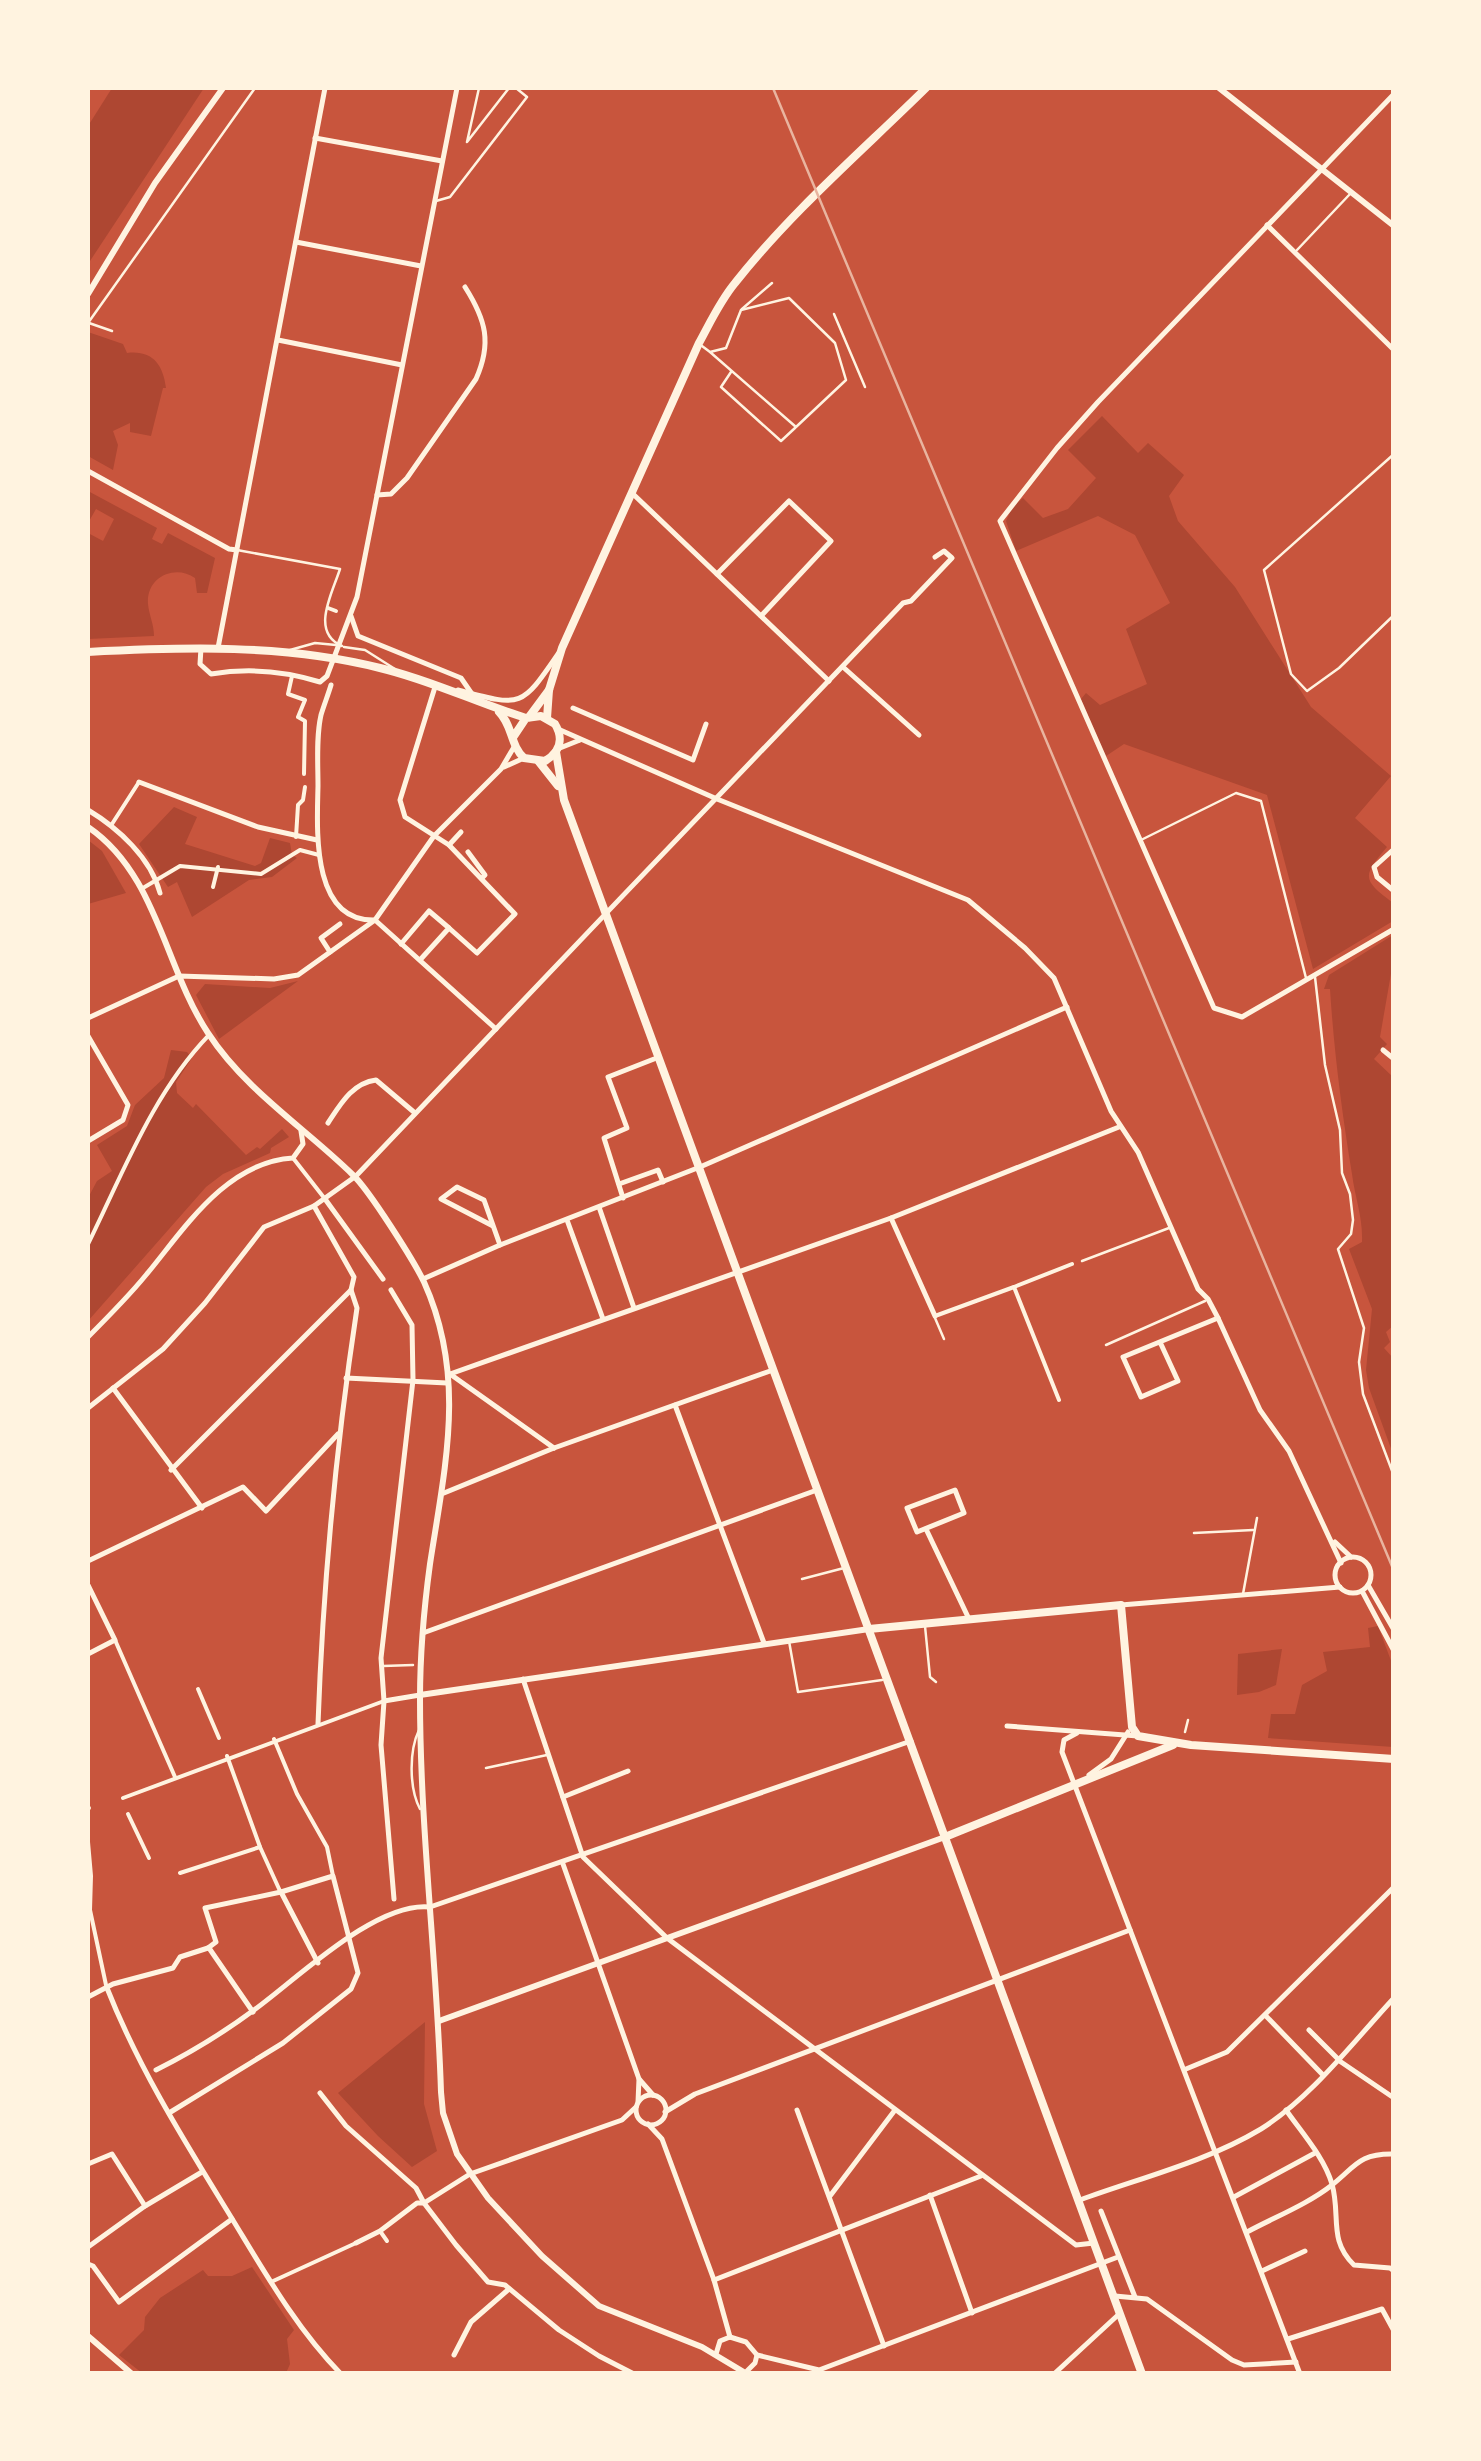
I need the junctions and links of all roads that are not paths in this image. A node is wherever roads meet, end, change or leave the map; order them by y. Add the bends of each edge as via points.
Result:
1 (224, 88) edge
2 (255, 88) edge
3 (325, 88) edge
4 (456, 88) edge
5 (479, 88) edge
6 (509, 88) edge
7 (516, 88) edge
8 (926, 88) edge
9 (1220, 88) edge
10 (1394, 94) edge
11 (315, 138) junction
12 (442, 162) junction
13 (1321, 169) junction
14 (1351, 193) junction
15 (434, 201) junction
16 (1267, 224) junction
17 (1394, 226) edge
18 (296, 242) junction
19 (1296, 251) junction
20 (421, 266) junction
21 (772, 283) dead end
22 (465, 287) dead end
23 (88, 294) edge
24 (741, 310) junction
25 (834, 314) dead end
26 (88, 323) edge
27 (112, 331) dead end
28 (844, 338) junction
29 (278, 340) junction
30 (699, 343) junction
31 (835, 344) junction
32 (726, 348) junction
33 (1394, 350) edge
34 (710, 352) junction
35 (724, 364) junction
36 (402, 365) junction
37 (732, 371) junction
38 (864, 388) dead end
39 (796, 428) junction
40 (1394, 454) edge
41 (88, 472) edge
42 (632, 493) junction
43 (377, 494) junction
44 (237, 550) junction
45 (935, 557) dead end
46 (717, 574) junction
47 (328, 608) junction
48 (336, 611) dead end
49 (1394, 615) edge
50 (351, 616) junction
51 (761, 616) junction
52 (342, 646) junction
53 (201, 648) junction
54 (218, 648) junction
55 (562, 648) junction
56 (88, 652) edge
57 (282, 653) junction
58 (843, 667) junction
59 (400, 673) junction
60 (292, 674) junction
61 (829, 681) junction
62 (436, 684) junction
63 (332, 686) dead end
64 (549, 690) junction
65 (472, 694) junction
66 (495, 708) junction
67 (573, 708) dead end
68 (528, 717) junction
69 (547, 718) junction
70 (706, 724) dead end
71 (558, 728) junction
72 (920, 736) dead end
73 (580, 740) junction
74 (514, 741) junction
75 (557, 750) junction
76 (524, 758) junction
77 (538, 762) junction
78 (501, 768) junction
79 (304, 774) dead end
80 (139, 782) joint
81 (305, 788) dead end
82 (559, 788) junction
83 (717, 798) junction
84 (88, 810) edge
85 (111, 826) junction
86 (88, 827) edge
87 (461, 832) dead end
88 (434, 836) junction
89 (102, 837) junction
90 (296, 837) junction
91 (317, 840) junction
92 (1139, 841) junction
93 (448, 846) junction
94 (1394, 850) edge
95 (320, 855) junction
96 (462, 858) junction
97 (218, 868) junction
98 (156, 878) junction
99 (482, 878) junction
100 (213, 886) dead end
101 (143, 888) junction
102 (1394, 891) edge
103 (160, 894) dead end
104 (605, 912) junction
105 (375, 920) junction
106 (340, 924) dead end
107 (448, 928) junction
108 (1394, 929) edge
109 (401, 944) junction
110 (330, 952) junction
111 (420, 960) junction
112 (1315, 974) junction
113 (179, 976) junction
114 (1307, 979) junction
115 (1067, 1007) junction
116 (88, 1018) edge
117 (496, 1028) junction
118 (209, 1035) junction
119 (88, 1036) edge
120 (1383, 1050) dead end
121 (654, 1059) dead end
122 (1394, 1059) edge
123 (416, 1113) junction
124 (328, 1124) dead end
125 (1119, 1127) junction
126 (301, 1130) junction
127 (88, 1141) edge
128 (293, 1158) junction
129 (700, 1167) junction
130 (356, 1176) junction
131 (662, 1182) junction
132 (619, 1184) junction
133 (624, 1198) junction
134 (325, 1199) junction
135 (314, 1206) junction
136 (599, 1207) junction
137 (891, 1218) junction
138 (567, 1220) junction
139 (493, 1226) junction
140 (1170, 1227) junction
141 (88, 1244) edge
142 (500, 1245) junction
143 (1082, 1261) dead end
144 (1072, 1264) dead end
145 (737, 1270) junction
146 (423, 1278) junction
147 (384, 1279) dead end
148 (1014, 1287) junction
149 (352, 1290) junction
150 (391, 1290) dead end
151 (1208, 1299) junction
152 (634, 1308) junction
153 (934, 1316) junction
154 (1218, 1318) junction
155 (603, 1319) junction
156 (88, 1337) edge
157 (944, 1340) dead end
158 (1160, 1342) junction
159 (1106, 1345) dead end
160 (774, 1370) junction
161 (346, 1378) junction
162 (450, 1379) junction
163 (413, 1380) junction
164 (113, 1388) junction
165 (1059, 1400) dead end
166 (676, 1406) junction
167 (88, 1408) edge
168 (338, 1434) junction
169 (554, 1448) junction
170 (171, 1470) junction
171 (1394, 1476) edge
172 (817, 1490) junction
173 (444, 1493) junction
174 (202, 1508) junction
175 (1257, 1518) dead end
176 (718, 1525) junction
177 (926, 1529) junction
178 (1254, 1530) junction
179 (1194, 1533) dead end
180 (1332, 1540) junction
181 (1350, 1558) junction
182 (88, 1561) edge
183 (1341, 1563) junction
184 (846, 1568) junction
185 (802, 1579) dead end
186 (1336, 1579) junction
187 (1368, 1585) junction
188 (88, 1586) edge
189 (1329, 1586) junction
190 (1340, 1588) junction
191 (1362, 1591) junction
192 (1243, 1594) junction
193 (1121, 1605) junction
194 (968, 1618) junction
195 (925, 1622) junction
196 (869, 1629) junction
197 (1394, 1630) edge
198 (423, 1634) junction
199 (789, 1639) junction
200 (115, 1640) junction
201 (764, 1644) junction
202 (1394, 1651) edge
203 (88, 1654) edge
204 (412, 1665) dead end
205 (382, 1666) junction
206 (523, 1679) junction
207 (887, 1679) junction
208 (936, 1682) dead end
209 (198, 1689) dead end
210 (420, 1695) junction
211 (384, 1701) junction
212 (1188, 1720) dead end
213 (318, 1724) junction
214 (1007, 1726) dead end
215 (1129, 1731) junction
216 (1077, 1732) junction
217 (1184, 1732) dead end
218 (219, 1738) dead end
219 (274, 1739) junction
220 (911, 1742) junction
221 (1177, 1744) junction
222 (549, 1755) junction
223 (227, 1756) junction
224 (1394, 1759) edge
225 (486, 1768) dead end
226 (628, 1771) dead end
227 (174, 1777) junction
228 (1075, 1786) junction
229 (563, 1796) junction
230 (123, 1798) dead end
231 (128, 1814) dead end
232 (945, 1837) junction
233 (88, 1842) edge
234 (260, 1847) junction
235 (583, 1857) junction
236 (148, 1858) dead end
237 (563, 1864) junction
238 (180, 1873) dead end
239 (333, 1876) junction
240 (89, 1887) edge
241 (1394, 1887) edge
242 (281, 1892) junction
243 (394, 1900) dead end
244 (430, 1908) junction
245 (1130, 1930) junction
246 (348, 1938) junction
247 (667, 1938) junction
248 (208, 1948) junction
249 (318, 1962) junction
250 (595, 1963) junction
251 (999, 1981) junction
252 (107, 1988) junction
253 (88, 1997) edge
254 (1394, 1998) edge
255 (253, 2012) junction
256 (1265, 2015) junction
257 (439, 2021) junction
258 (1310, 2030) dead end
259 (814, 2047) junction
260 (1337, 2058) junction
261 (1186, 2068) junction
262 (151, 2072) junction
263 (1322, 2074) junction
264 (640, 2080) junction
265 (320, 2093) dead end
266 (653, 2095) junction
267 (1394, 2098) edge
268 (682, 2099) junction
269 (662, 2100) junction
270 (637, 2105) junction
271 (797, 2110) dead end
272 (896, 2110) junction
273 (1286, 2110) junction
274 (666, 2112) junction
275 (169, 2114) junction
276 (622, 2120) junction
277 (662, 2120) junction
278 (645, 2122) junction
279 (662, 2139) junction
280 (1217, 2151) junction
281 (1316, 2152) junction
282 (1394, 2154) edge
283 (88, 2164) edge
284 (204, 2172) junction
285 (470, 2174) junction
286 (981, 2176) junction
287 (1332, 2185) junction
288 (930, 2195) junction
289 (830, 2196) junction
290 (1234, 2196) junction
291 (1077, 2202) junction
292 (424, 2203) junction
293 (146, 2206) junction
294 (1101, 2210) dead end
295 (232, 2219) junction
296 (842, 2228) junction
297 (380, 2231) junction
298 (1248, 2232) junction
299 (386, 2241) dead end
300 (356, 2243) joint
301 (1094, 2244) junction
302 (88, 2247) edge
303 (1305, 2252) dead end
304 (1118, 2258) junction
305 (88, 2264) edge
306 (1102, 2265) junction
307 (1392, 2268) edge
308 (1262, 2271) junction
309 (714, 2280) junction
310 (271, 2282) junction
311 (508, 2289) junction
312 (1114, 2296) junction
313 (1135, 2297) junction
314 (1121, 2313) junction
315 (972, 2314) junction
316 (1394, 2331) edge
317 (88, 2336) edge
318 (730, 2337) junction
319 (1288, 2340) junction
320 (884, 2346) junction
321 (716, 2354) junction
322 (454, 2355) dead end
323 (757, 2355) junction
324 (1296, 2362) junction
325 (747, 2372) edge
326 (132, 2374) edge
327 (341, 2374) edge
328 (634, 2374) edge
329 (1054, 2374) edge
330 (1142, 2374) edge
331 (1300, 2374) edge

1 - 23 street via 155,183
2 - 26 lane
3 - 11 street
4 - 12 street
5 - 6 lane via 467,142
7 - 15 lane via 527,97 450,197
8 - 30 main road via 744,272
9 - 13 street
10 - 13 street
11 - 12 street
11 - 18 street
12 - 15 street
13 - 14 street
13 - 16 street
14 - 17 street
14 - 19 lane
15 - 20 street
16 - 19 street
16 - 92 street via 1098,402 1000,521
18 - 20 street
18 - 29 street
19 - 33 street
20 - 36 street
21 - 24 lane
22 - 43 street via 485,326 476,380 399,488
24 - 31 lane via 789,298
24 - 32 lane
25 - 28 lane
26 - 27 lane
28 - 31 lane
28 - 38 lane
29 - 36 street
29 - 44 street
30 - 34 lane
30 - 42 main road
31 - 39 lane via 846,380
32 - 34 lane
32 - 35 lane
34 - 35 lane
35 - 37 lane
36 - 43 street
37 - 39 lane
37 - 39 lane via 722,388 781,441
40 - 49 lane via 1264,570 1291,674 1307,692
41 - 44 street
42 - 46 street
42 - 55 main road
43 - 50 street
44 - 47 lane via 340,569
44 - 54 street
45 - 58 street via 944,551 952,558
46 - 51 street
46 - 51 street via 789,501 831,541
47 - 48 street
47 - 52 lane via 324,626
50 - 60 street via 327,676 320,682
50 - 65 street via 363,640 461,678
51 - 61 street
52 - 57 lane via 315,642
52 - 59 lane via 365,650
53 - 54 main road
53 - 56 main road
53 - 60 street via 207,672
54 - 57 main road
55 - 64 main road
55 - 65 street via 521,700
57 - 59 main road
58 - 61 street
58 - 72 street
59 - 62 main road
60 - 79 street via 288,694 305,700 298,717 304,721
61 - 83 street
62 - 65 street
62 - 66 main road
62 - 88 street via 400,800 405,816
63 - 91 street via 320,718
64 - 68 main road
64 - 69 main road
66 - 68 main road
66 - 74 main road
67 - 70 street via 693,760
68 - 69 main road
68 - 74 main road
69 - 71 main road
71 - 73 street
71 - 75 main road
73 - 75 street
73 - 83 street
74 - 76 main road
74 - 78 street
75 - 77 main road
75 - 82 main road
76 - 77 main road
76 - 78 street
77 - 82 main road
78 - 88 street
80 - 85 street
80 - 90 street
81 - 90 street
82 - 104 main road
83 - 104 street
83 - 115 street via 968,900 1054,978
84 - 85 street
85 - 89 street
85 - 98 street
86 - 89 street
87 - 93 street
88 - 93 street
88 - 105 street
89 - 101 street
90 - 91 street
91 - 95 street
92 - 114 street via 1214,1008 1242,1017
92 - 114 lane via 1236,793 1260,801
93 - 96 street
94 - 102 street via 1374,868
95 - 97 street via 300,850 262,874
95 - 105 street via 327,887 347,914
96 - 99 street
96 - 99 street via 470,849
97 - 98 street via 180,866
97 - 100 street
98 - 101 street
98 - 103 street
99 - 107 street via 516,914 477,954
101 - 113 street
104 - 117 street
104 - 129 main road
105 - 109 street
105 - 110 street
106 - 110 street via 320,938
107 - 109 street via 429,912
107 - 111 street
108 - 112 street
109 - 111 street
110 - 113 street via 298,974 274,980
111 - 117 street
112 - 114 street
112 - 171 lane via 1350,1194 1352,1228 1338,1249 1364,1328 1363,1394
113 - 116 street
113 - 118 street
115 - 125 street
115 - 129 street
117 - 123 street
118 - 126 street
118 - 141 street via 164,1095
119 - 127 street via 128,1105 123,1120
120 - 122 street
121 - 132 street via 608,1076 627,1128 604,1138
123 - 124 street via 370,1080 348,1094
123 - 130 street
125 - 137 street
125 - 140 street via 1138,1152
126 - 128 street via 303,1144
126 - 130 street
128 - 134 street
128 - 156 street via 262,1164 212,1196
129 - 131 street
129 - 145 main road
130 - 134 street
130 - 146 street
131 - 132 street via 658,1170
131 - 133 street
132 - 133 street
133 - 136 street
134 - 135 street
134 - 147 street
135 - 149 street via 354,1278
135 - 164 street via 264,1226 174,1337
136 - 138 street
136 - 152 street
137 - 145 street
137 - 153 street
138 - 142 street
138 - 155 street
139 - 139 street via 484,1200 457,1187 441,1200
139 - 142 street
140 - 143 lane
140 - 151 street
142 - 146 street
144 - 148 street
145 - 152 street
145 - 160 main road
146 - 162 street
148 - 153 street
148 - 165 street
149 - 161 street via 358,1308
149 - 170 street
150 - 163 street via 412,1324
151 - 154 street
151 - 159 lane
152 - 155 street
153 - 157 lane
154 - 158 street
154 - 180 street
155 - 162 street
158 - 158 street via 1123,1357 1140,1396 1178,1381
160 - 166 street
160 - 172 main road
161 - 163 street
161 - 168 street
162 - 163 street
162 - 169 street
162 - 173 street
163 - 205 street
164 - 167 street
164 - 170 street
166 - 169 street
166 - 176 street
168 - 174 street via 266,1511 243,1487
168 - 213 street
169 - 173 street
170 - 174 street
172 - 176 street
172 - 184 main road
173 - 198 street
174 - 182 street
175 - 178 lane
176 - 198 street
176 - 201 street
177 - 177 street via 964,1513 955,1490 907,1508 917,1532
177 - 194 street
178 - 179 lane
178 - 192 lane
180 - 181 street
180 - 183 street
181 - 183 street
181 - 187 street via 1368,1567
183 - 186 street
184 - 185 lane
184 - 196 main road
186 - 189 street
186 - 190 street
187 - 191 street
187 - 197 street
188 - 200 street
189 - 190 street
189 - 192 street
190 - 191 street
191 - 202 street
192 - 193 street
193 - 194 main road
193 - 215 main road
194 - 195 main road
195 - 196 main road
195 - 208 lane
196 - 199 street
196 - 207 main road
198 - 210 street
199 - 201 street
199 - 207 lane via 798,1692
200 - 203 street
200 - 227 street
201 - 206 street
204 - 205 lane
205 - 211 street
206 - 210 street
206 - 222 street
207 - 220 main road
209 - 218 street
210 - 211 street
210 - 244 street
211 - 213 street
211 - 243 street via 381,1745
212 - 217 lane
213 - 219 street
214 - 216 street
215 - 216 street
215 - 221 main road
215 - 228 street via 1111,1759
216 - 228 street via 1064,1740 1062,1752
219 - 223 street
219 - 239 street via 327,1848
220 - 232 main road
220 - 235 street
221 - 224 main road
221 - 228 main road
222 - 225 lane
222 - 229 street
223 - 227 street
223 - 234 street
226 - 229 street
227 - 230 street
228 - 232 main road
228 - 245 street
229 - 235 street
231 - 236 street
232 - 247 street
232 - 251 main road
233 - 240 street
234 - 238 street
234 - 242 street
235 - 237 street
235 - 247 street
237 - 244 street
237 - 250 street
239 - 242 street
239 - 246 street
240 - 252 street
241 - 256 street
242 - 248 street via 205,1908 216,1942
242 - 249 street
244 - 246 street via 414,1906
244 - 257 street
245 - 251 street
245 - 261 street
246 - 249 street
246 - 275 street via 358,1973 350,1990 283,2043
247 - 250 street
247 - 259 street
248 - 252 street via 180,1957 173,1968
248 - 255 street
249 - 255 street
250 - 257 street
250 - 264 street
251 - 259 street
251 - 291 main road
252 - 253 street
252 - 262 street
254 - 260 street
255 - 262 street
256 - 261 street via 1227,2052
256 - 263 street
257 - 285 street via 443,2114
258 - 260 street
259 - 268 street
259 - 272 street
260 - 263 street
260 - 267 street
261 - 280 street
262 - 275 street
263 - 273 street
264 - 266 street
264 - 270 street
265 - 292 street
266 - 269 street
266 - 270 street
268 - 269 street
268 - 274 street
269 - 274 street
270 - 276 street
270 - 278 street
271 - 289 street
272 - 286 street
272 - 289 street
273 - 280 street
273 - 281 street
274 - 277 street
275 - 284 street
276 - 278 street
276 - 285 street
277 - 278 street
277 - 279 street
278 - 279 street
279 - 309 street
280 - 290 street
280 - 291 street
281 - 287 street
281 - 290 street
282 - 287 street via 1350,2165
283 - 293 street via 112,2154
284 - 293 street
284 - 295 street
285 - 292 street
285 - 321 street via 542,2256 600,2306
286 - 288 street
286 - 301 street via 1076,2245
287 - 298 street
287 - 307 street via 1340,2251 1354,2266
288 - 296 street
288 - 315 street
289 - 296 street
290 - 298 street
291 - 301 main road
292 - 297 street
292 - 311 street via 488,2282
293 - 302 street
294 - 304 street
295 - 305 street via 119,2302
295 - 310 street
296 - 309 street
296 - 320 street
297 - 299 street
297 - 300 street
298 - 308 street
300 - 310 street
301 - 306 main road
303 - 308 street
304 - 306 street
304 - 313 street
306 - 312 main road
306 - 315 street
308 - 319 street
309 - 318 street
310 - 327 street
311 - 322 street via 472,2322
311 - 328 street via 559,2330
312 - 313 street
312 - 314 main road
313 - 324 street via 1244,2365
314 - 329 street
314 - 330 main road
315 - 320 street
316 - 319 street via 1382,2308
317 - 326 street
318 - 321 street via 720,2341
318 - 323 street
319 - 324 street
320 - 323 street via 820,2370
321 - 325 street
323 - 325 street
324 - 331 street

